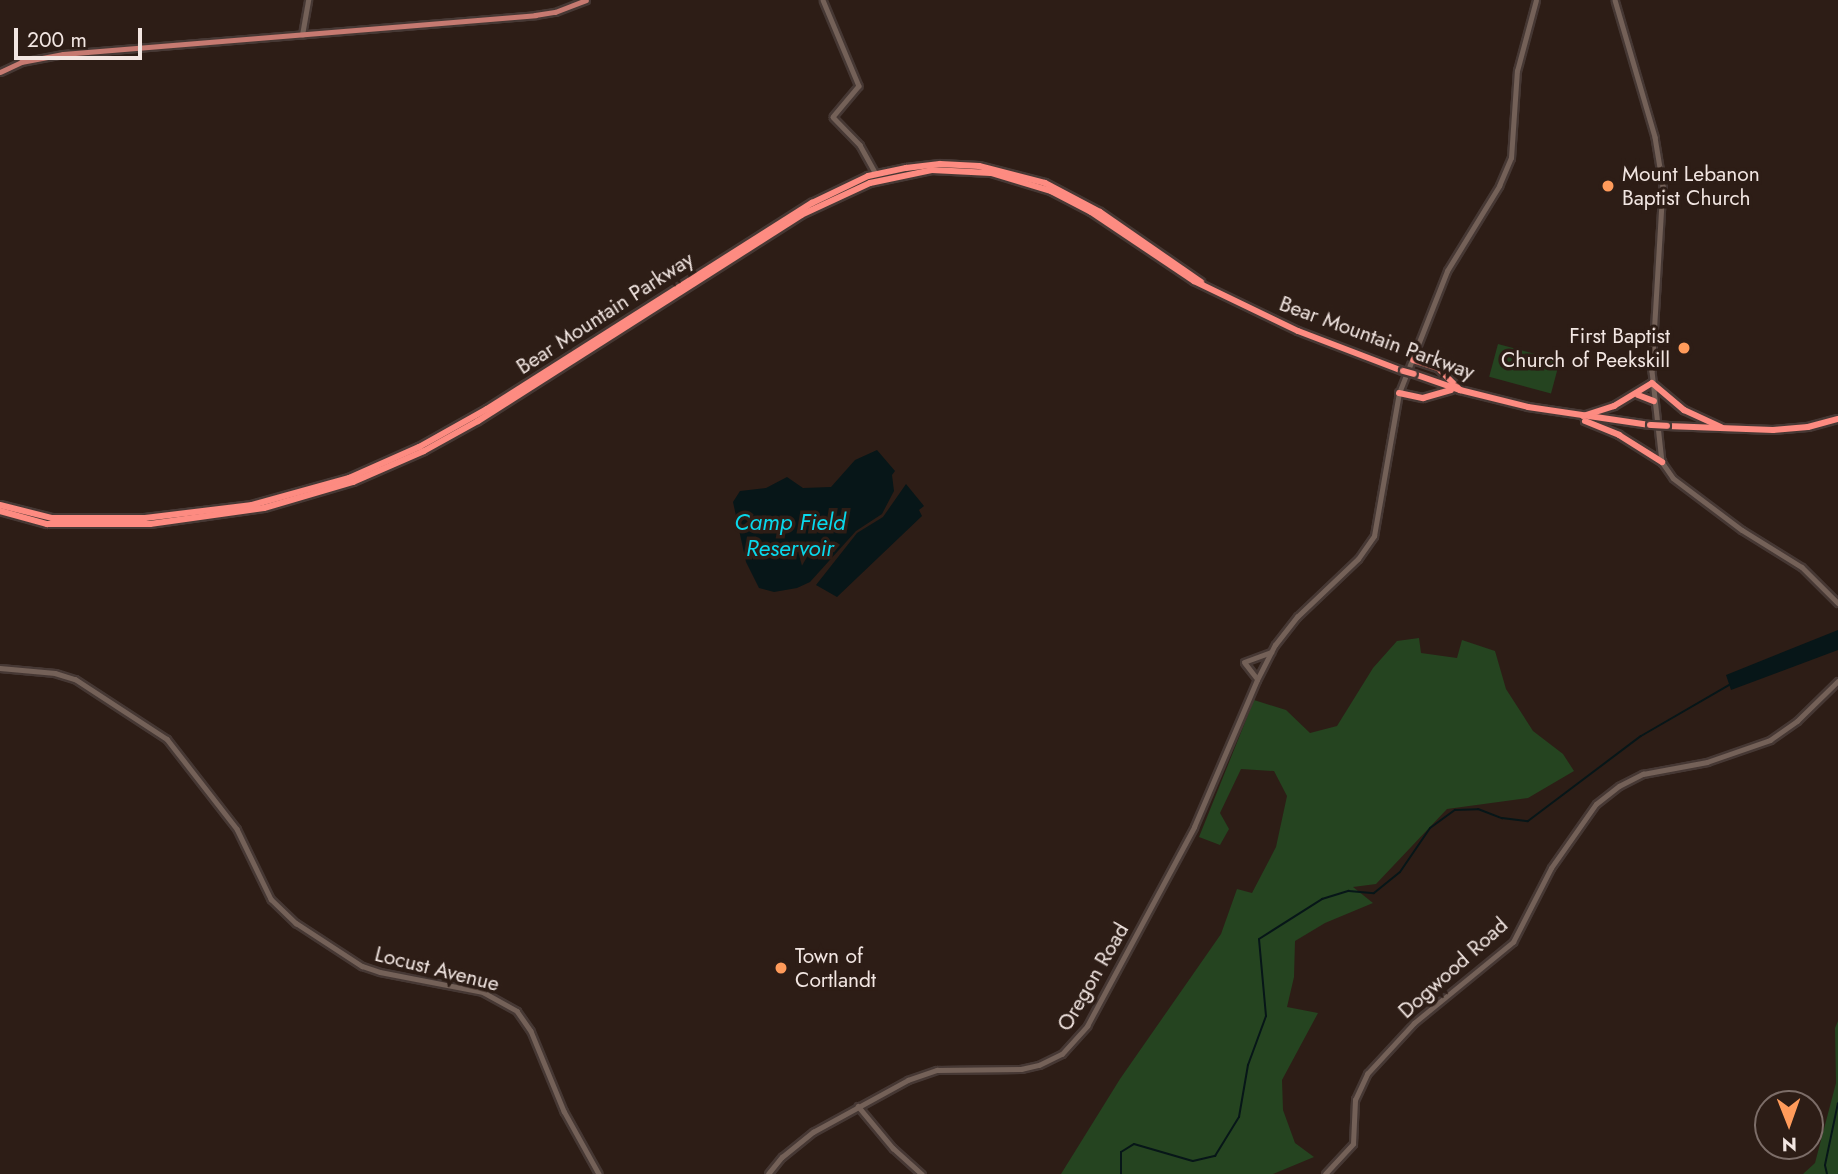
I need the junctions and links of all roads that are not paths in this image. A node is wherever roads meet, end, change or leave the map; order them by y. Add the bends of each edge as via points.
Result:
1 (309, 0) edge
2 (586, 0) edge
3 (823, 0) edge
4 (1536, 0) edge
5 (1615, 0) edge
6 (302, 35) junction
7 (0, 72) edge
8 (878, 178) junction
9 (1413, 360) junction
10 (1440, 370) junction
11 (1426, 378) junction
12 (1439, 383) junction
13 (1653, 383) junction
14 (1460, 390) junction
15 (1399, 393) junction
16 (1434, 395) junction
17 (1636, 395) junction
18 (1654, 401) junction
19 (1614, 406) junction
20 (1684, 410) junction
21 (1581, 417) junction
22 (1838, 419) edge
23 (1612, 421) junction
24 (1684, 427) junction
25 (1727, 429) junction
26 (1662, 462) junction
27 (0, 505) edge
28 (0, 511) edge
29 (1838, 603) edge
30 (1271, 652) junction
31 (0, 668) edge
32 (1257, 680) junction
33 (1838, 681) edge
34 (858, 1106) junction
35 (599, 1174) edge
36 (768, 1174) edge
37 (922, 1174) edge
38 (1325, 1174) edge

1 - 6 street
2 - 6 main road via 541,14
3 - 8 street via 859,86 833,117 860,145
4 - 9 street via 1517,71 1511,158 1447,271
5 - 13 street via 1655,137 1663,186
6 - 7 main road via 63,54 21,62
8 - 11 highway, Bear Mountain Parkway, bridge via 950,169 1022,180 1077,204 1186,276 1298,331
8 - 27 highway, Bear Mountain Parkway via 839,188 792,214 480,414 356,476 275,500 168,517 59,519
8 - 28 highway, Bear Mountain Parkway via 801,215 478,421 354,482 264,508 172,522 60,525
9 - 10 highway
9 - 15 street
10 - 12 highway
10 - 14 highway
11 - 12 highway, Bear Mountain Parkway
11 - 16 highway via 1436,387
12 - 14 highway, Bear Mountain Parkway
13 - 17 highway
13 - 18 street
13 - 20 highway
14 - 16 highway
14 - 21 highway, Bear Mountain Parkway
15 - 16 highway via 1420,398
15 - 30 street via 1374,536 1358,559 1297,617
17 - 18 highway
17 - 19 highway
18 - 26 street
19 - 21 highway
19 - 23 highway
20 - 24 highway via 1688,419
20 - 25 highway
21 - 23 highway, Bear Mountain Parkway
21 - 26 highway
22 - 25 highway, Bear Mountain Parkway via 1794,429
23 - 24 highway, Bear Mountain Parkway, bridge
24 - 25 highway, Bear Mountain Parkway
26 - 29 street via 1679,484 1802,567
30 - 32 street, Oregon Road
30 - 32 street via 1244,663
31 - 35 street, Locust Avenue via 75,679 167,739 237,829 271,898 296,923 362,966 483,992 517,1011 531,1031 564,1111
32 - 34 street, Oregon Road via 1194,827 1087,1026 1070,1046 1048,1062 1022,1069 921,1074
33 - 38 street, Dogwood Road via 1770,740 1707,762 1643,774 1597,804 1571,835 1513,942 1414,1023 1367,1074 1355,1100 1353,1144
34 - 36 street, Oregon Road via 807,1137
34 - 37 street

